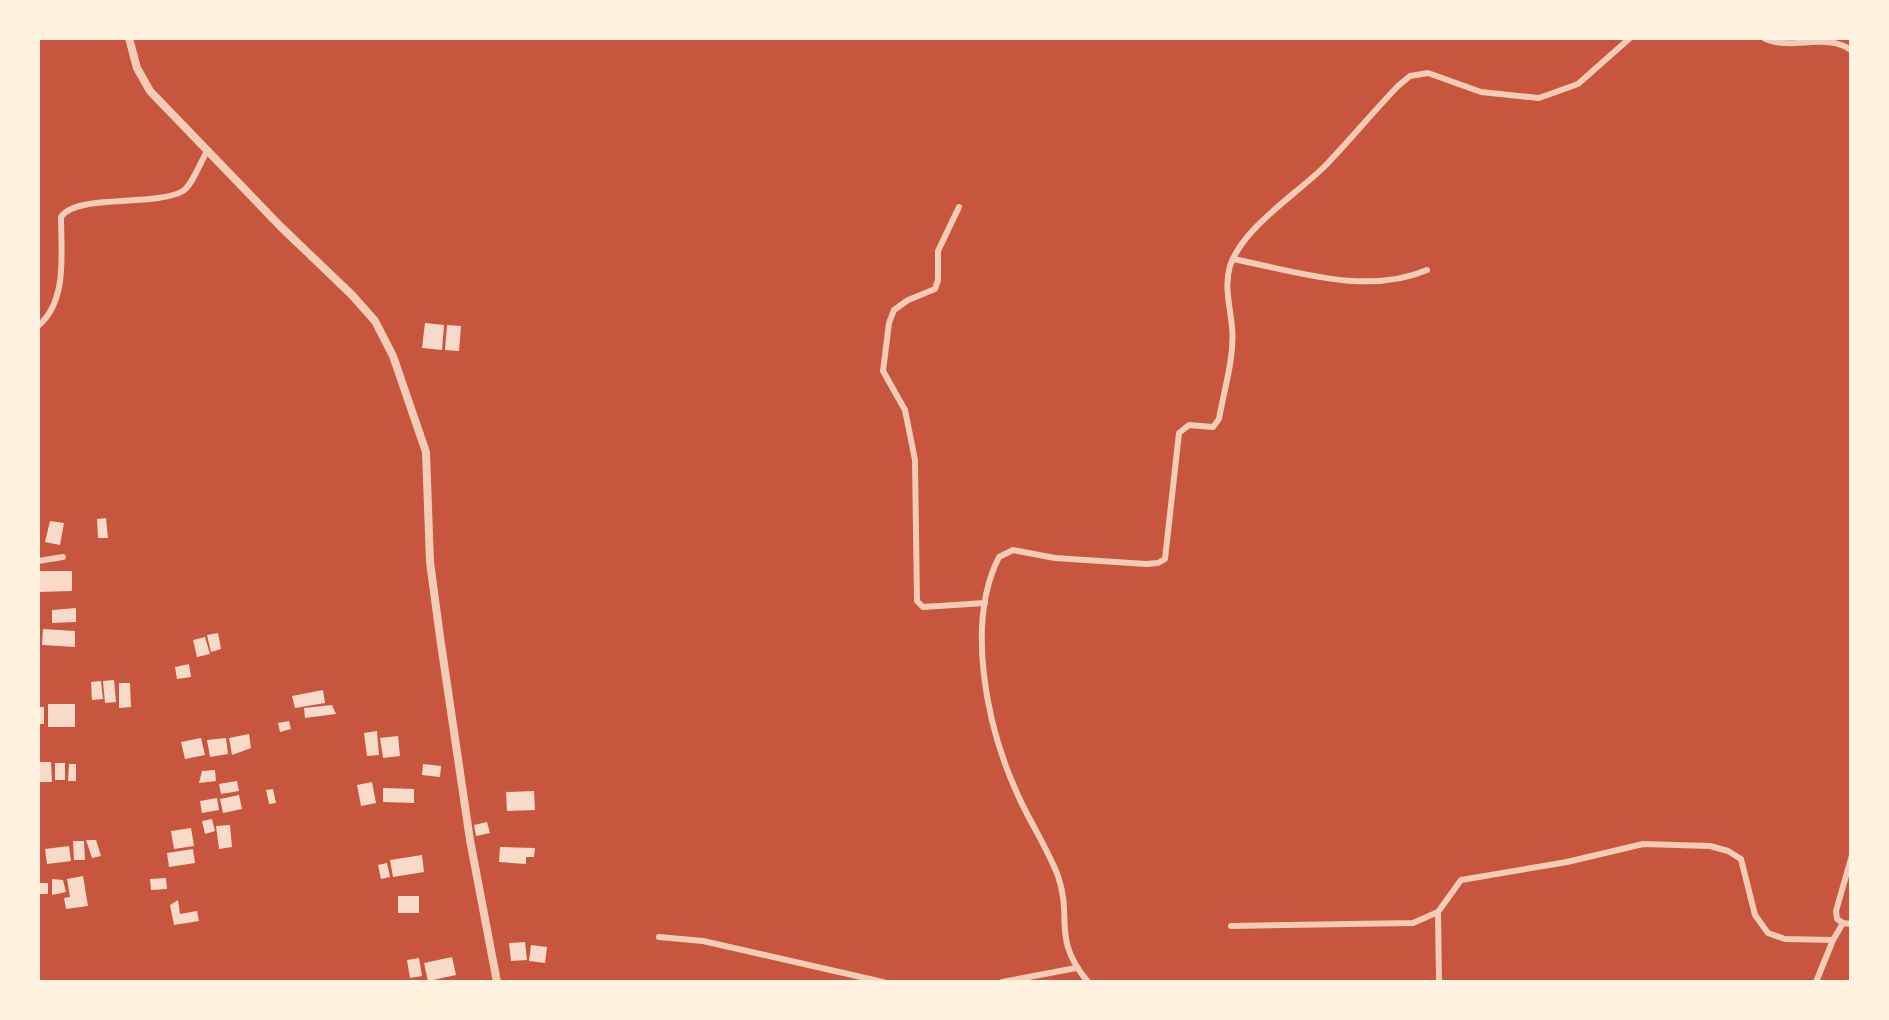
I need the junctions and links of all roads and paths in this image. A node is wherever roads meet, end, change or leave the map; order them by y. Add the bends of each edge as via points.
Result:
1 (129, 38) edge
2 (1630, 38) edge
3 (1764, 38) edge
4 (1852, 51) edge
5 (208, 150) junction
6 (959, 208) dead end
7 (1234, 259) junction
8 (1427, 270) dead end
9 (38, 326) edge
10 (63, 558) dead end
11 (38, 561) edge
12 (985, 603) junction
13 (1852, 854) edge
14 (1438, 912) junction
15 (1847, 924) edge
16 (1231, 926) dead end
17 (658, 937) dead end
18 (1833, 940) junction
19 (1076, 968) junction
20 (497, 982) edge
21 (883, 982) edge
22 (1002, 982) edge
23 (1088, 982) edge
24 (1438, 982) edge
25 (1816, 982) edge

1 - 5 street via 143,82
2 - 7 street via 1578,84 1538,98 1482,92 1428,73 1410,76 1246,239
3 - 4 street via 1836,43
5 - 9 street via 180,193 76,204 64,211 60,278 50,313
5 - 20 street via 375,321 414,411 426,452 435,599 470,840
6 - 12 street via 938,251 935,289 894,310 883,370 911,433 917,602
7 - 8 street via 1353,282
7 - 12 street via 1227,294 1231,348 1219,418 1213,427 1189,425 1179,433 1164,558 1146,564 1008,550 990,577
10 - 11 street
12 - 19 street via 984,677 1000,752 1058,878 1066,946
13 - 15 street via 1836,910
14 - 16 street via 1414,924
14 - 18 street via 1460,880 1643,844 1710,846 1737,855 1744,865 1755,915 1768,933
14 - 24 street
15 - 18 street
17 - 21 street via 704,941
18 - 25 street
19 - 22 street
19 - 23 street

